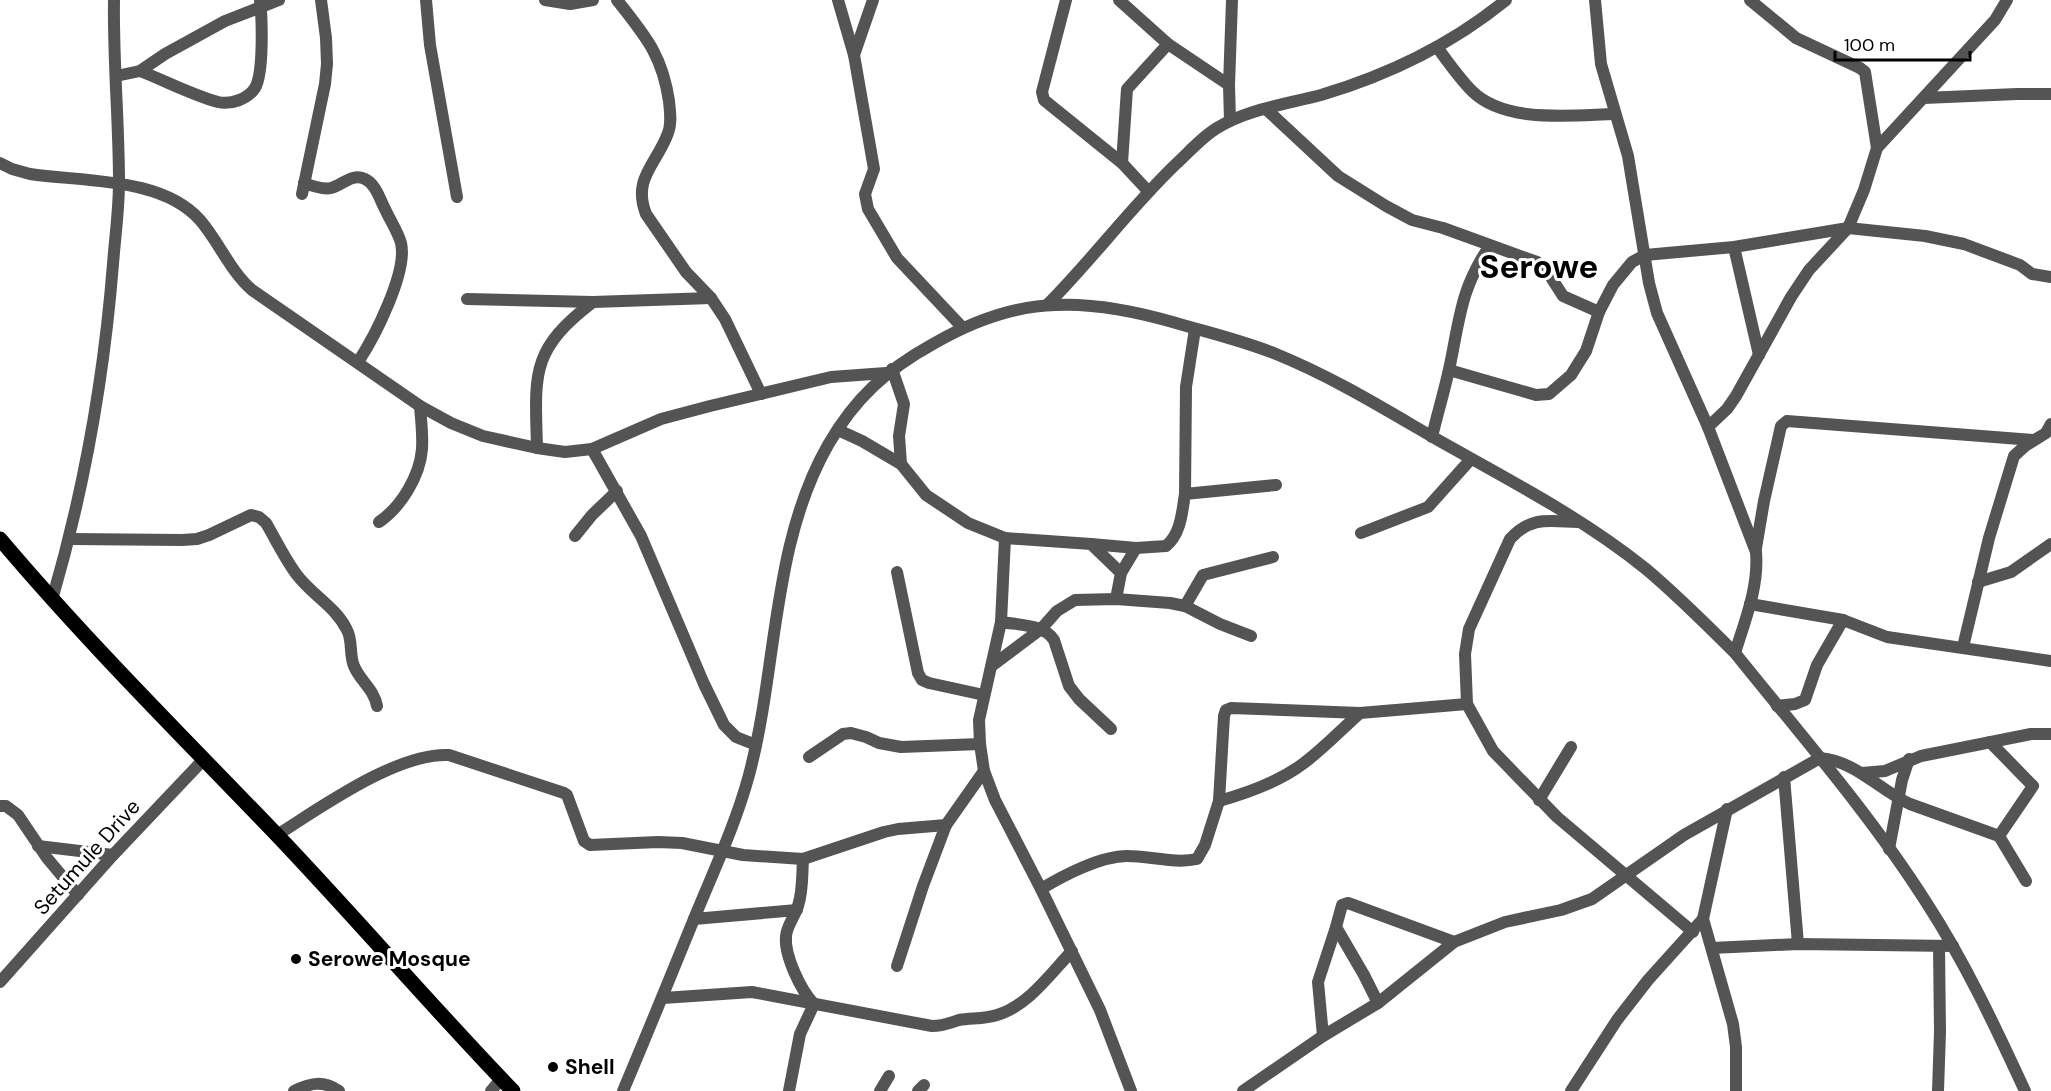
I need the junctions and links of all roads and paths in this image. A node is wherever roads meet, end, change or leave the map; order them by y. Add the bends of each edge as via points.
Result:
1 (114, 0) edge
2 (279, 0) edge
3 (321, 0) edge
4 (426, 0) edge
5 (545, 0) edge
6 (593, 0) edge
7 (617, 0) edge
8 (838, 0) edge
9 (873, 0) edge
10 (1066, 0) edge
11 (1119, 0) edge
12 (1232, 0) edge
13 (1506, 0) edge
14 (1594, 0) edge
15 (1750, 0) edge
16 (2007, 0) edge
17 (261, 3) edge
18 (1168, 44) junction
19 (1437, 47) junction
20 (854, 55) junction
21 (140, 71) junction
22 (116, 76) junction
23 (1228, 85) junction
24 (2051, 94) edge
25 (1924, 98) junction
26 (1266, 109) junction
27 (1615, 114) junction
28 (1230, 121) junction
29 (1877, 148) junction
30 (0, 163) edge
31 (1122, 163) junction
32 (119, 184) junction
33 (1148, 191) junction
34 (457, 197) dead end
35 (1848, 228) junction
36 (1489, 247) junction
37 (1734, 247) junction
38 (1645, 255) junction
39 (2051, 277) edge
40 (711, 297) junction
41 (467, 299) dead end
42 (593, 302) junction
43 (1047, 305) junction
44 (1599, 312) junction
45 (962, 327) junction
46 (1195, 329) junction
47 (1760, 355) junction
48 (358, 362) junction
49 (1449, 370) junction
50 (889, 371) junction
51 (761, 394) junction
52 (420, 406) junction
53 (2051, 424) edge
54 (1708, 427) junction
55 (838, 430) junction
56 (1432, 436) junction
57 (2033, 440) junction
58 (537, 448) junction
59 (592, 449) junction
60 (1471, 459) junction
61 (901, 464) junction
62 (1276, 485) dead end
63 (617, 490) junction
64 (1185, 494) junction
65 (379, 522) dead end
66 (1580, 522) junction
67 (1361, 533) dead end
68 (575, 536) dead end
69 (1005, 538) junction
70 (0, 539) edge
71 (69, 539) junction
72 (1091, 544) junction
73 (2051, 544) edge
74 (1136, 548) junction
75 (1755, 552) junction
76 (1273, 557) dead end
77 (897, 572) dead end
78 (1121, 573) junction
79 (1978, 582) junction
80 (1116, 598) junction
81 (52, 600) junction
82 (1750, 604) junction
83 (1185, 606) junction
84 (1843, 620) junction
85 (1001, 622) junction
86 (1041, 629) junction
87 (1251, 636) dead end
88 (1963, 647) junction
89 (1735, 653) junction
90 (2051, 661) edge
91 (993, 665) junction
92 (984, 695) junction
93 (1467, 704) junction
94 (377, 706) dead end
95 (1777, 706) junction
96 (1360, 713) junction
97 (1111, 729) dead end
98 (2051, 734) edge
99 (1990, 742) junction
100 (980, 744) junction
101 (756, 745) junction
102 (1571, 747) dead end
103 (809, 757) dead end
104 (1820, 758) junction
105 (204, 759) junction
106 (1908, 759) junction
107 (984, 771) junction
108 (1862, 773) junction
109 (1784, 777) junction
110 (1899, 799) junction
111 (1539, 800) junction
112 (1218, 801) junction
113 (0, 806) edge
114 (1727, 809) junction
115 (946, 825) junction
116 (277, 835) junction
117 (1998, 836) junction
118 (38, 846) junction
119 (1889, 849) junction
120 (722, 851) junction
121 (113, 855) junction
122 (803, 860) junction
123 (1625, 877) junction
124 (2026, 881) dead end
125 (1041, 889) junction
126 (78, 895) junction
127 (797, 910) junction
128 (694, 919) junction
129 (1703, 919) junction
130 (1336, 927) junction
131 (1693, 932) junction
132 (1454, 942) junction
133 (1798, 944) junction
134 (1939, 946) junction
135 (1953, 946) junction
136 (1712, 948) junction
137 (1072, 951) junction
138 (897, 966) dead end
139 (0, 982) edge
140 (663, 998) junction
141 (1378, 1003) junction
142 (814, 1004) junction
143 (1323, 1036) junction
144 (889, 1076) dead end
145 (501, 1079) junction
146 (294, 1091) edge
147 (339, 1091) edge
148 (491, 1091) edge
149 (513, 1091) edge
150 (623, 1091) edge
151 (789, 1091) edge
152 (880, 1091) edge
153 (1131, 1091) edge
154 (1243, 1091) edge
155 (1571, 1091) edge
156 (1736, 1091) edge
157 (1938, 1091) edge
158 (2025, 1091) edge

1 - 22 street
2 - 17 street
3 - 48 street via 326,74 303,188 332,188 352,177 365,179 374,186 400,242 402,255 391,297
4 - 34 street via 430,45
5 - 6 street via 570,4
7 - 40 street via 654,49 666,84 671,121 668,135 644,177 640,194 645,214 686,272
8 - 20 street
9 - 20 street
10 - 31 street via 1042,92 1044,100
11 - 18 street
12 - 23 street
13 - 19 street
14 - 27 street via 1601,64
15 - 29 street via 1790,33 1864,72
16 - 25 street via 1995,20
17 - 21 street via 194,37
17 - 21 street via 259,76 248,96 220,102
18 - 23 street
18 - 31 street via 1127,89
19 - 26 street via 1364,81
19 - 27 street via 1473,92 1494,105 1533,116
20 - 45 street via 874,169 865,194 868,210 897,258
21 - 22 street
22 - 32 street
23 - 28 street
24 - 25 street
25 - 29 street
26 - 28 street
26 - 36 street via 1346,183 1412,220
27 - 38 street via 1628,156
28 - 33 street via 1205,137
29 - 35 street
30 - 32 street via 30,174
31 - 33 street
32 - 48 street via 147,188 181,204 199,219 241,281
32 - 71 street via 103,358
33 - 43 street
35 - 37 street
35 - 39 street via 1964,244 2020,265 2032,274
35 - 47 street via 1809,270
36 - 44 street via 1542,265 1563,296
36 - 49 street via 1464,293
37 - 38 street
37 - 47 street
38 - 44 street via 1627,267
38 - 54 street via 1657,313
40 - 42 street
40 - 51 street
41 - 42 street
42 - 58 street via 569,320 543,356 537,377
43 - 45 street via 1001,313
43 - 46 street via 1119,310
44 - 49 street via 1581,360 1549,394 1536,395
45 - 50 street
46 - 56 street via 1282,357
46 - 64 street via 1186,387
47 - 54 street via 1727,409
48 - 52 street
49 - 56 street
50 - 51 street via 831,377
50 - 55 street via 872,386
50 - 61 street via 904,404 899,436
51 - 59 street via 661,419
52 - 58 street via 483,436
52 - 65 street via 420,464 393,511
53 - 57 street via 2046,433
54 - 75 street
55 - 61 street
55 - 101 street via 804,497 788,550
56 - 60 street
57 - 75 street via 1787,420 1781,426
57 - 79 street via 2014,456
58 - 59 street via 565,452
59 - 63 street
60 - 66 street
60 - 67 street via 1428,507
61 - 69 street via 926,495 968,523
62 - 64 street
63 - 68 street
63 - 101 street via 724,725 736,737
64 - 74 street via 1178,530 1170,544
66 - 89 street via 1646,569
66 - 93 street via 1530,522 1510,539 1469,629 1465,654
69 - 72 street
69 - 85 street
70 - 81 main road
71 - 81 street
71 - 94 street via 197,539 251,515 259,517 297,576 335,612 349,632 353,665
72 - 74 street
72 - 78 street
73 - 79 street via 2011,572
74 - 78 street
75 - 82 street
76 - 83 street via 1203,575
77 - 92 street via 922,680
78 - 80 street
79 - 88 street
80 - 83 street
80 - 86 street via 1075,600 1057,611
81 - 105 main road
82 - 84 street
82 - 89 street
83 - 87 street
84 - 88 street via 1887,637
84 - 95 street via 1817,665 1805,700
85 - 86 street
85 - 91 street
86 - 91 street
86 - 97 street via 1054,640 1069,686
88 - 90 street
89 - 95 street
91 - 92 street
92 - 100 street
93 - 96 street
93 - 111 street via 1493,751
95 - 104 street
96 - 112 street via 1286,775
96 - 112 street via 1226,710
98 - 99 street
99 - 106 street
99 - 117 street via 2032,786
100 - 103 street via 901,747 851,733 843,734
100 - 107 street
101 - 120 street
102 - 111 street
104 - 108 street
104 - 109 street
104 - 119 street
105 - 116 main road
105 - 121 street, Setumule Drive
106 - 108 street via 1885,771
106 - 110 street
107 - 115 street
107 - 125 street
108 - 110 street
109 - 114 street
109 - 133 street
110 - 117 street
110 - 119 street
111 - 123 street
112 - 125 street via 1197,860 1109,858
113 - 118 street via 18,815
114 - 123 street
114 - 129 street
115 - 122 street via 884,832
115 - 138 street
116 - 120 street via 386,771 437,754 449,754 564,792 584,841 590,845 682,843
116 - 145 main road
117 - 124 street
118 - 121 street
118 - 126 street
119 - 135 street
120 - 122 street
120 - 128 street
121 - 126 street, Setumule Drive
122 - 127 street
123 - 131 street
123 - 132 street via 1579,905 1505,922
125 - 137 street
126 - 139 street, Setumule Drive
127 - 128 street
127 - 142 street via 788,926 787,951 802,988
128 - 140 street
129 - 131 street
129 - 136 street
130 - 132 street via 1342,905 1348,903
130 - 141 street
130 - 143 street via 1318,982
131 - 155 street via 1617,1020
132 - 141 street
133 - 134 street
133 - 136 street
134 - 135 street
134 - 157 street
135 - 158 street
136 - 156 street via 1733,1024
137 - 142 street via 1019,1004 994,1016 946,1026
137 - 153 street
140 - 142 street via 752,992
140 - 150 street
141 - 143 street
142 - 151 street via 800,1034
143 - 154 street
144 - 152 street
145 - 148 street
145 - 149 main road
146 - 147 street via 318,1083

